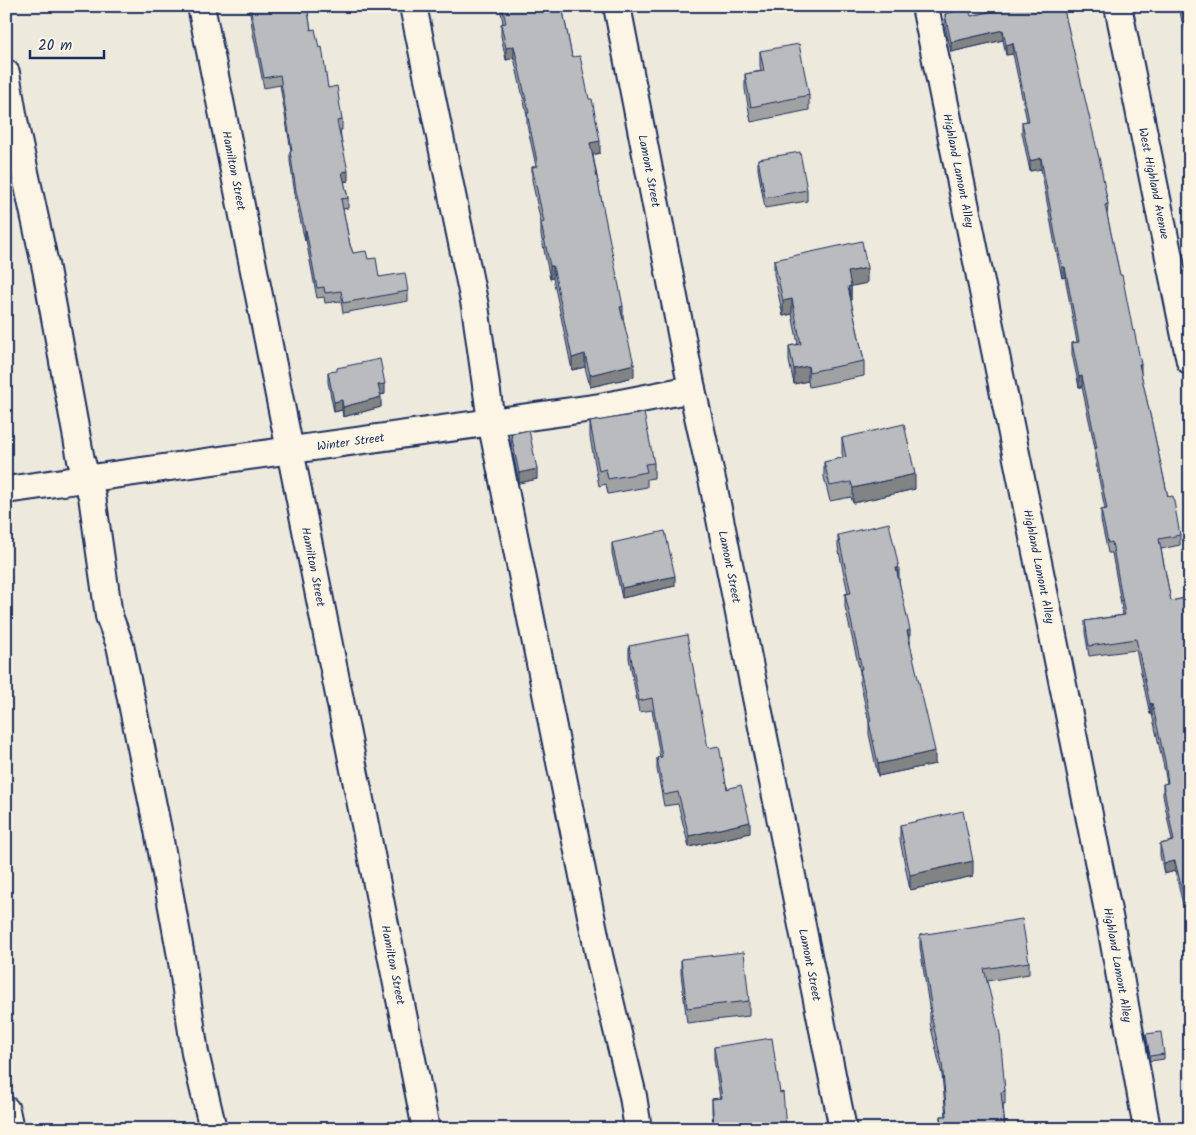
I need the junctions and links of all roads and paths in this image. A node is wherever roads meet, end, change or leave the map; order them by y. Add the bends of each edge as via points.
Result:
1 (201, 6) edge
2 (413, 6) edge
3 (617, 6) edge
4 (925, 6) edge
5 (1118, 6) edge
6 (6, 73) edge
7 (1190, 361) edge
8 (692, 389) junction
9 (491, 421) junction
10 (289, 450) junction
11 (87, 479) junction
12 (6, 490) edge
13 (6, 1110) edge
14 (10, 1129) edge
15 (213, 1129) edge
16 (426, 1129) edge
17 (638, 1129) edge
18 (843, 1129) edge
19 (1148, 1129) edge

1 - 10 street, Hamilton Street
2 - 9 street via 475,306
3 - 8 street, Lamont Street
4 - 19 street, Highland Lamont Alley via 1079,762
5 - 7 street, West Highland Avenue
6 - 11 street
8 - 9 street, Winter Street via 600,407
8 - 18 street, Lamont Street
9 - 10 street, Winter Street
9 - 17 street via 599,954
10 - 11 street, Winter Street
10 - 16 street, Hamilton Street
11 - 12 street, Winter Street
11 - 15 street via 109,616 120,645 158,830 195,1053
13 - 14 street

